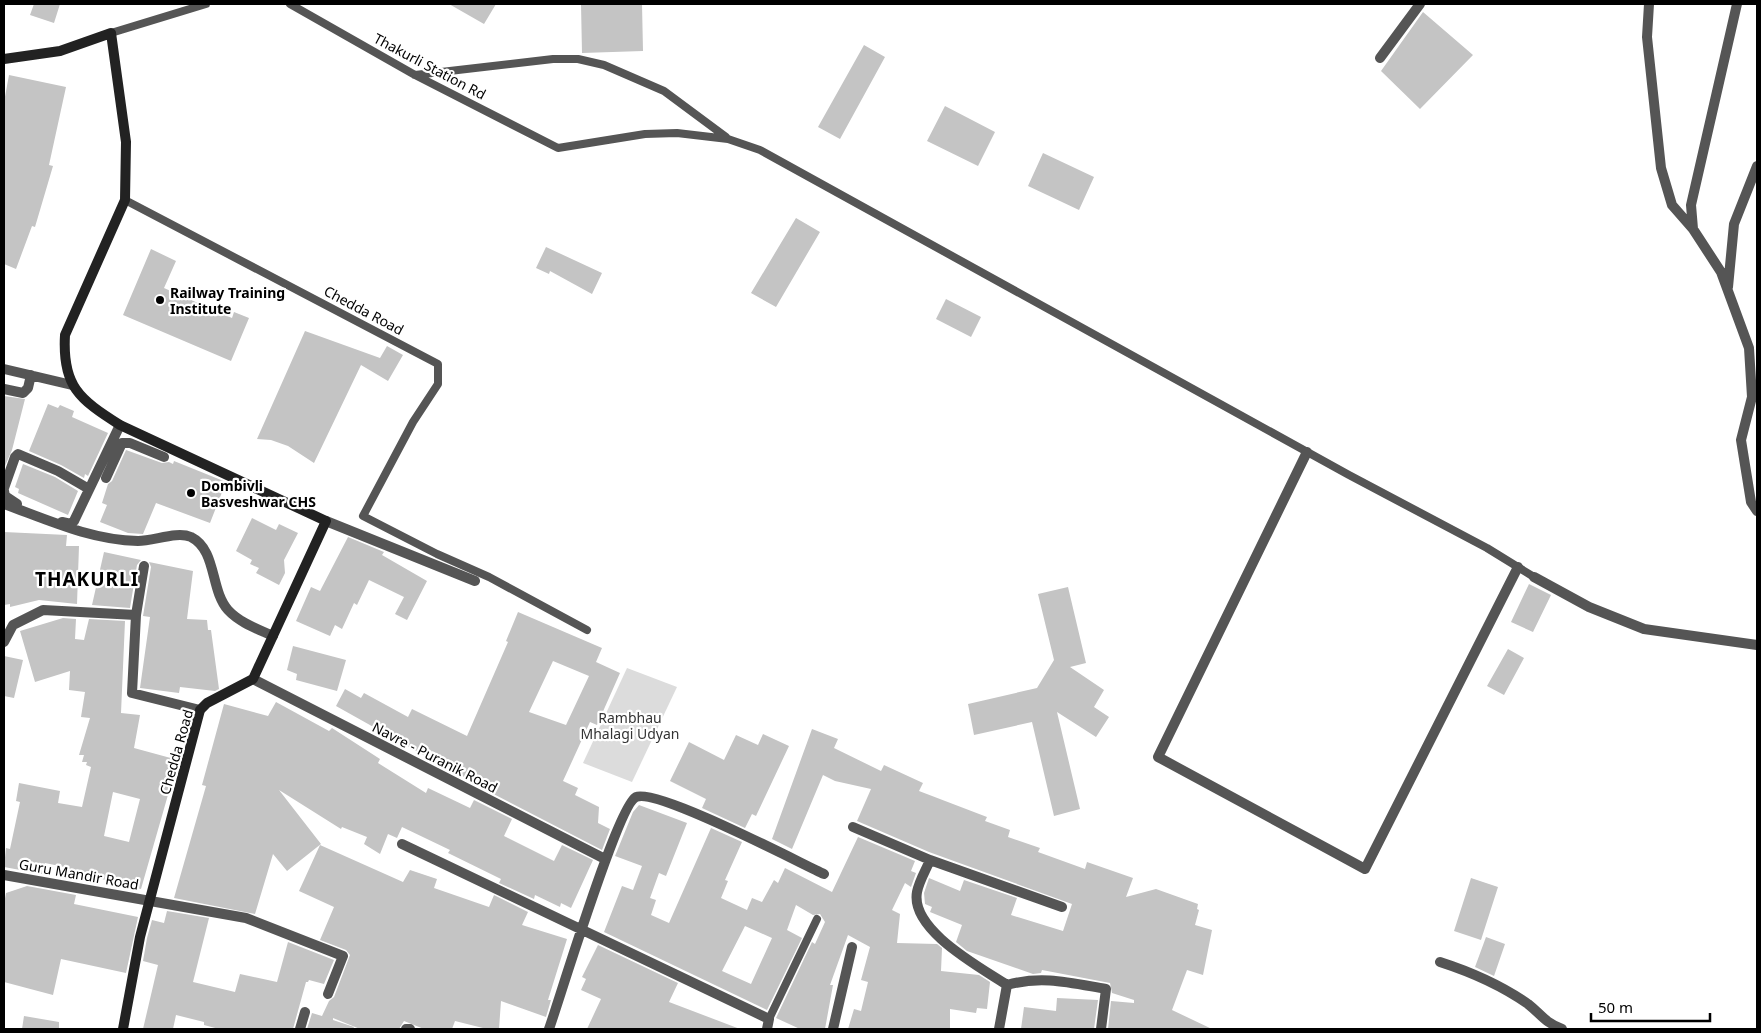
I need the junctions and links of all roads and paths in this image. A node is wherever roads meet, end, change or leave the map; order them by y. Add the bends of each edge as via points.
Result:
1 (206, 4) edge
2 (290, 4) edge
3 (1420, 4) edge
4 (1649, 4) edge
5 (1737, 4) edge
6 (111, 33) junction
7 (1380, 58) dead end
8 (4, 59) edge
9 (415, 75) junction
10 (728, 138) junction
11 (1757, 166) edge
12 (125, 200) junction
13 (1693, 229) junction
14 (1728, 291) junction
15 (4, 369) edge
16 (1754, 373) edge
17 (31, 375) junction
18 (72, 385) junction
19 (4, 389) edge
20 (120, 426) junction
21 (150, 438) junction
22 (115, 445) junction
23 (145, 449) junction
24 (1307, 452) junction
25 (164, 457) dead end
26 (106, 478) dead end
27 (4, 490) edge
28 (89, 490) junction
29 (4, 504) edge
30 (1757, 511) edge
31 (326, 522) junction
32 (144, 566) dead end
33 (1518, 567) junction
34 (1534, 578) joint
35 (475, 581) dead end
36 (136, 615) junction
37 (587, 630) dead end
38 (273, 636) junction
39 (4, 642) edge
40 (1757, 645) edge
41 (253, 679) junction
42 (200, 710) junction
43 (854, 828) dead end
44 (402, 844) dead end
45 (605, 860) junction
46 (930, 860) junction
47 (824, 874) dead end
48 (4, 875) edge
49 (150, 901) junction
50 (1062, 907) dead end
51 (817, 919) dead end
52 (583, 930) junction
53 (852, 946) dead end
54 (1440, 962) dead end
55 (1007, 985) junction
56 (328, 994) dead end
57 (305, 1012) dead end
58 (769, 1018) junction
59 (123, 1029) edge
60 (300, 1029) edge
61 (406, 1029) edge
62 (410, 1029) edge
63 (549, 1029) edge
64 (767, 1029) edge
65 (833, 1029) edge
66 (999, 1029) edge
67 (1101, 1029) edge
68 (1562, 1029) edge

1 - 6 lane
2 - 9 lane, Thakurli Station Rd
3 - 7 street
4 - 13 street via 1648,37 1661,168 1672,205
5 - 13 street via 1691,205
6 - 8 street via 60,51
6 - 12 street via 126,142
9 - 10 lane, Thakurli Station Rd via 558,148 646,134 677,133
9 - 10 lane via 552,59 578,59 604,65 664,91
10 - 24 lane via 760,150
11 - 14 street via 1734,224
12 - 18 street via 65,335 64,359
12 - 37 lane, Chedda Road via 438,364 438,384 413,422 363,516 489,577
13 - 14 street via 1721,272
14 - 16 street via 1749,348
15 - 17 street
16 - 30 street via 1752,397 1741,440 1751,502
17 - 18 street
17 - 19 street via 28,388 23,393
18 - 20 street via 93,408
20 - 21 street
20 - 22 street
21 - 23 street
21 - 31 street
22 - 23 street via 126,442
22 - 26 street
22 - 28 street
23 - 25 street
24 - 33 lane
24 - 33 street via 1158,758 1365,869
27 - 28 street via 10,501 70,524 74,522
27 - 28 street via 15,457 21,454 58,470
29 - 38 street via 94,537 120,541 152,541 178,535 190,537 204,548 217,592 227,610 241,621
31 - 35 street
31 - 38 street
32 - 36 street
33 - 34 lane
34 - 40 street via 1589,607 1644,629
36 - 39 street via 43,610 13,625
36 - 42 street via 132,692
38 - 41 street
41 - 42 street, Chedda Road via 207,703
41 - 45 street, Navre - Puranik Road
42 - 49 street, Chedda Road
43 - 46 street
44 - 52 street
45 - 47 street via 626,807 635,797 646,795 691,811
45 - 52 street
46 - 50 street
46 - 55 street via 917,892 918,911 955,952
48 - 49 street, Guru Mandir Road
49 - 56 street, Guru Mandir Road via 246,918 343,956
49 - 59 street, Chedda Road
51 - 58 lane
52 - 58 street
52 - 63 street
53 - 65 street
54 - 68 street via 1475,973 1528,1005 1547,1024
55 - 66 street
55 - 67 street via 1046,979 1106,990
57 - 60 street
58 - 64 street
61 - 62 street

